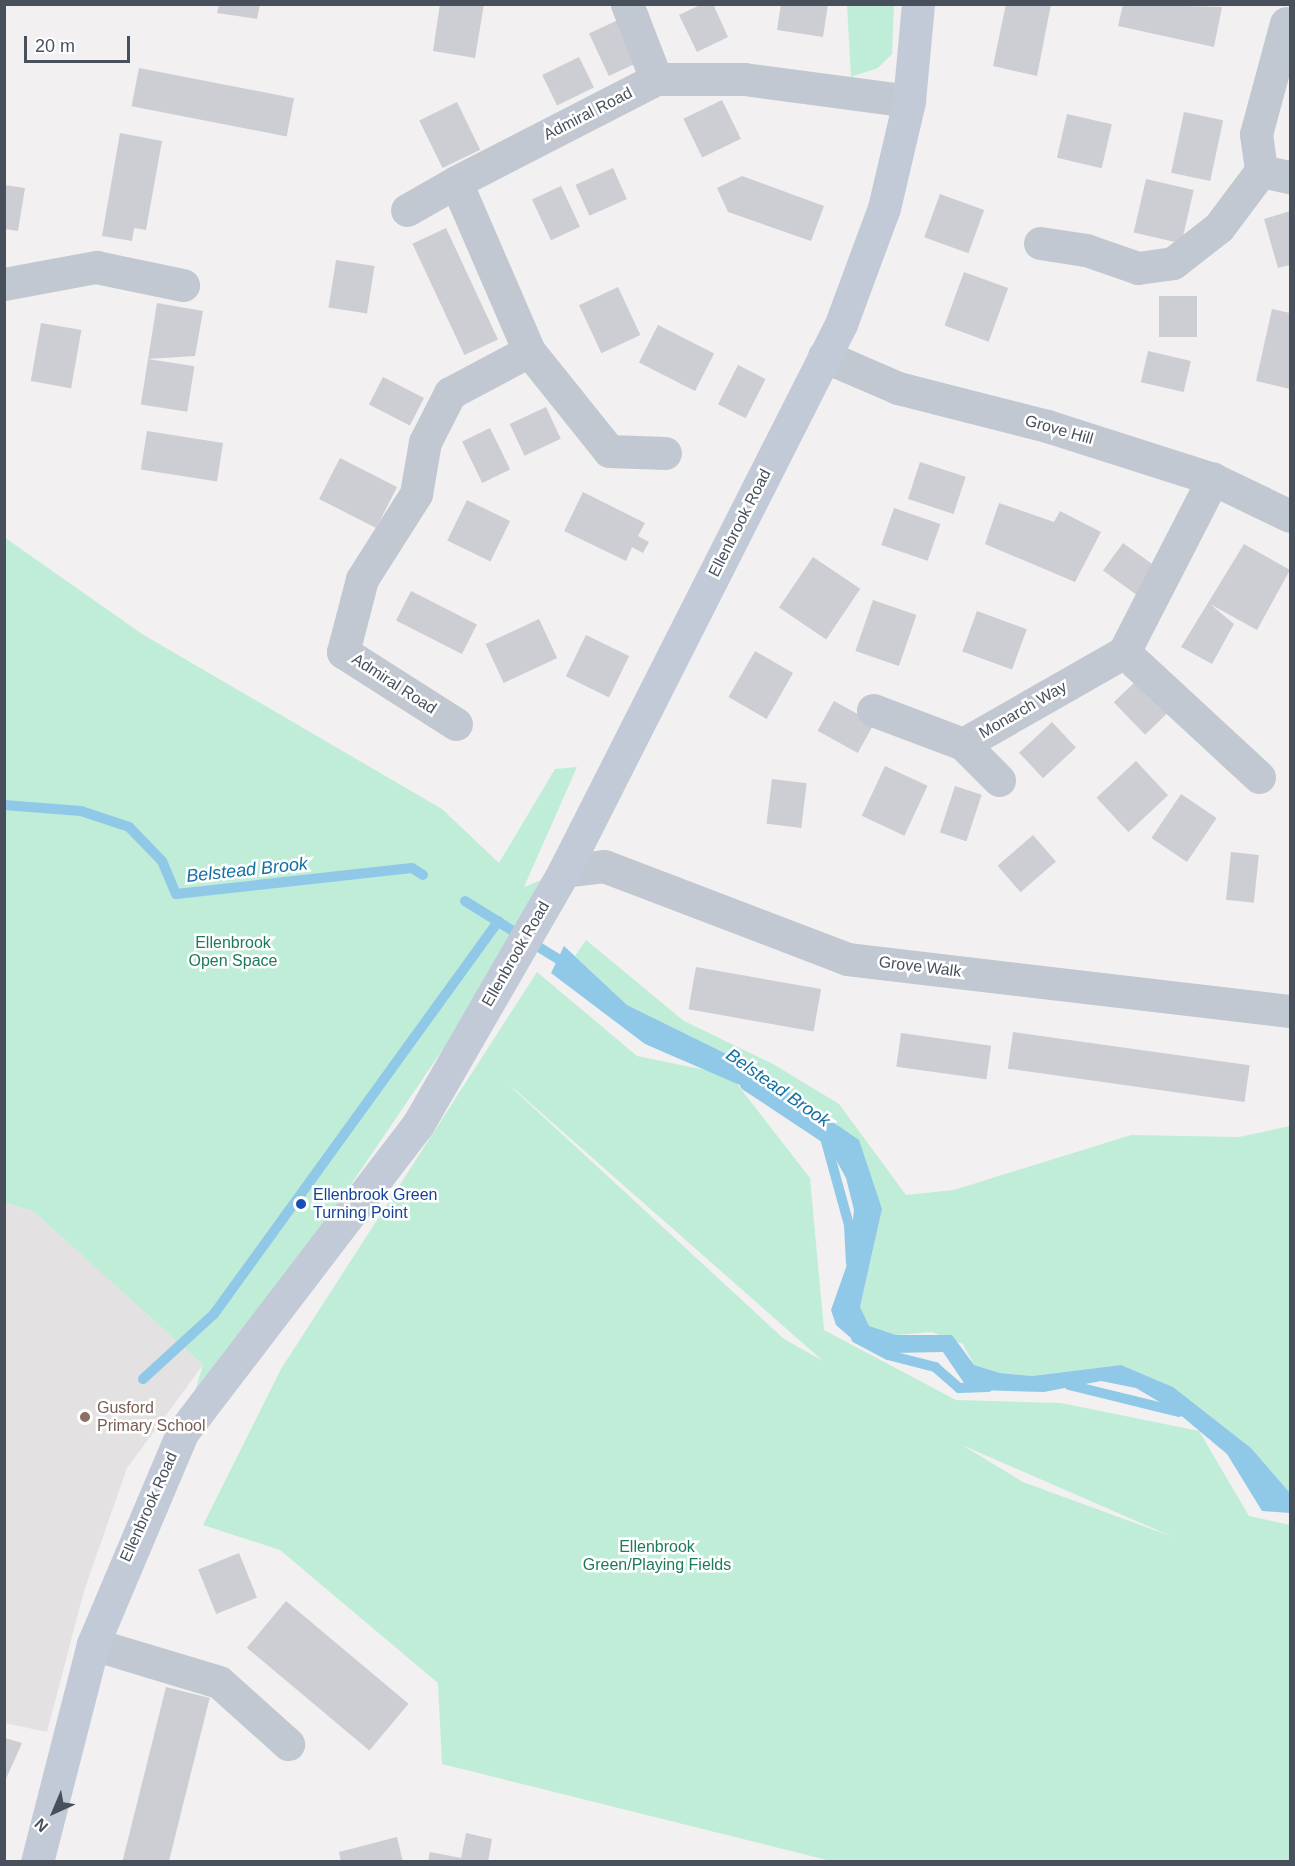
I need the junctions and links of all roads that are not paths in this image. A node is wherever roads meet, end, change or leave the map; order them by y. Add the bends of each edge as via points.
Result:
1 (627, 4) edge
2 (918, 4) edge
3 (1286, 23) dead end
4 (656, 79) junction
5 (909, 101) junction
6 (1276, 174) edge
7 (456, 182) junction
8 (407, 210) dead end
9 (1040, 243) dead end
10 (4, 284) edge
11 (183, 285) dead end
12 (529, 351) junction
13 (824, 356) junction
14 (665, 453) dead end
15 (1213, 479) junction
16 (1290, 516) edge
17 (1124, 652) junction
18 (873, 710) dead end
19 (456, 724) dead end
20 (963, 744) junction
21 (1259, 777) dead end
22 (999, 780) dead end
23 (564, 871) junction
24 (1290, 1011) edge
25 (93, 1644) junction
26 (288, 1744) dead end
27 (37, 1862) edge

1 - 4 street
2 - 5 street, Ellenbrook Road
3 - 6 street via 1256,134
4 - 5 street, Admiral Road via 744,79
4 - 7 street, Admiral Road
5 - 13 street, Ellenbrook Road via 884,208
6 - 9 street via 1220,227 1173,263 1138,268 1086,250
7 - 8 street, Admiral Road
7 - 12 street
10 - 11 street via 96,267
12 - 14 street via 609,451
12 - 19 street, Admiral Road via 450,393 425,442 416,494 362,579 343,652
13 - 15 street, Grove Hill via 898,388 1047,426
13 - 23 street, Ellenbrook Road
15 - 16 street, Grove Hill
15 - 17 street
17 - 20 street, Monarch Way
17 - 21 street
18 - 20 street, Monarch Way
20 - 22 street
23 - 24 street, Grove Walk via 604,866 847,959
23 - 25 street, Ellenbrook Road via 417,1126 182,1433
25 - 26 street via 219,1682
25 - 27 street, Ellenbrook Road

